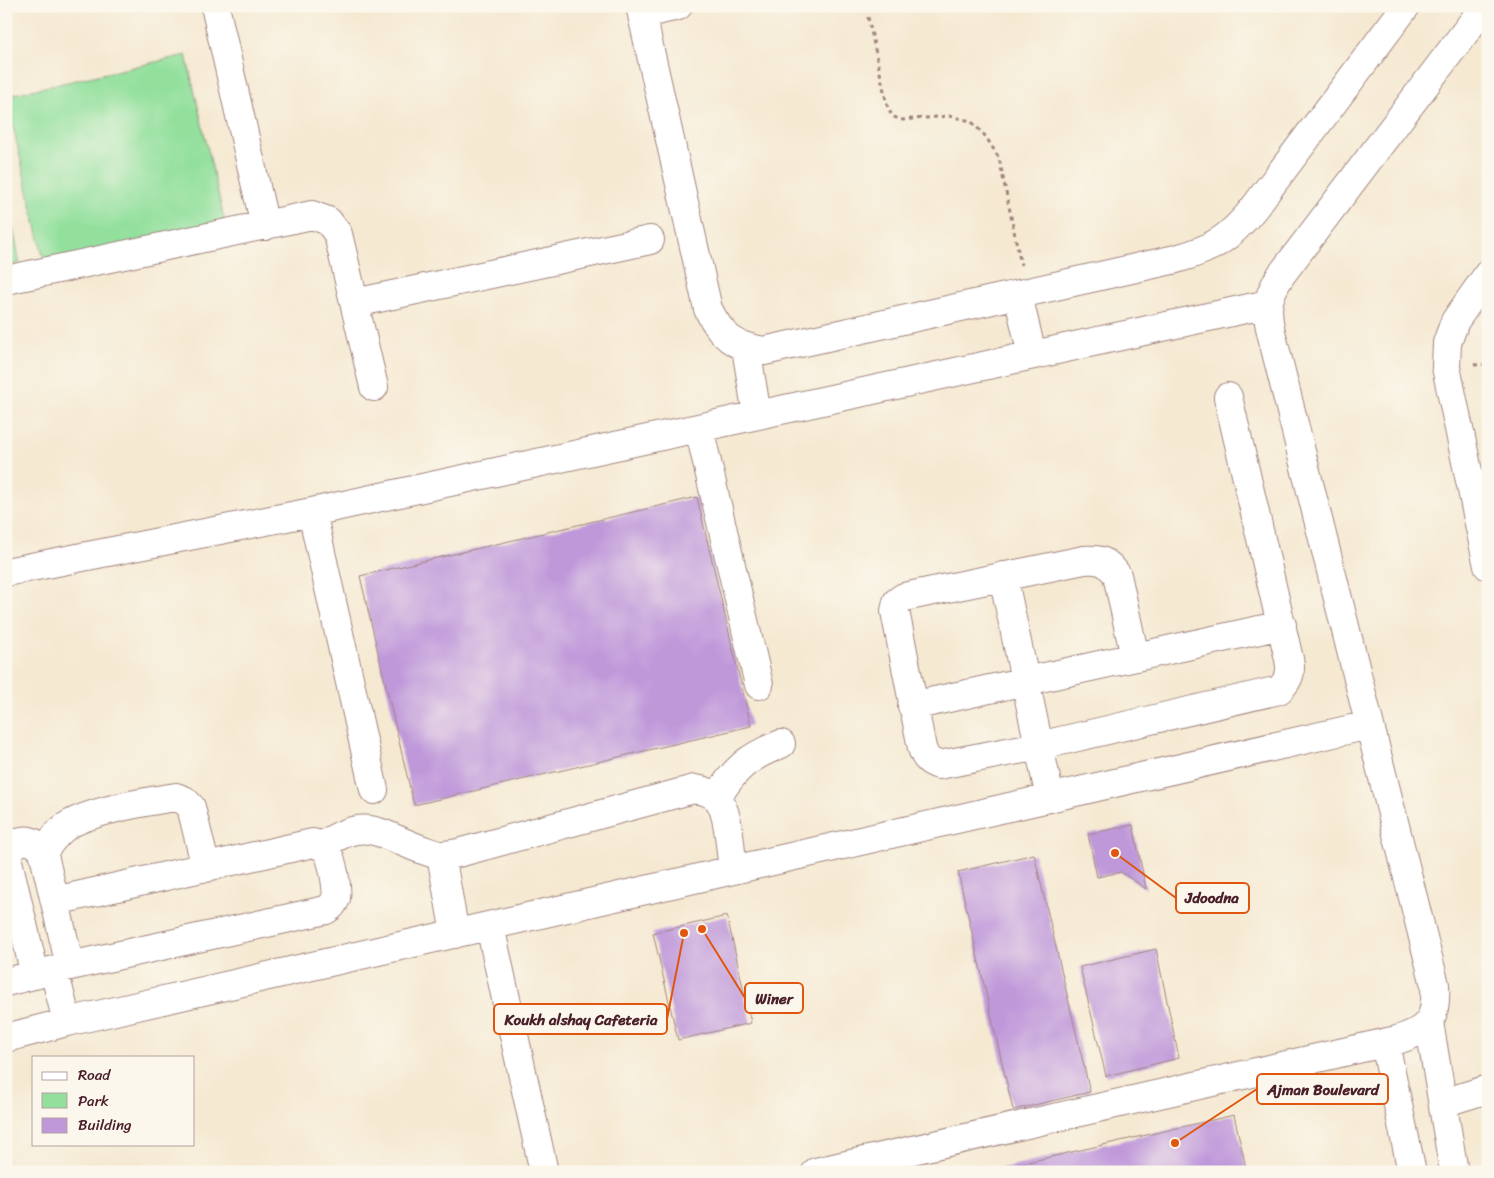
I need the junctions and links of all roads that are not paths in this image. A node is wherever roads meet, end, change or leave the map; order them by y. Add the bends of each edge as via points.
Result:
1 (216, 6) edge
2 (678, 6) edge
3 (1406, 6) edge
4 (1485, 6) edge
5 (641, 10) edge
6 (265, 226) junction
7 (650, 240) dead end
8 (1488, 274) edge
9 (6, 280) edge
10 (1023, 294) junction
11 (355, 303) junction
12 (1268, 304) junction
13 (746, 348) junction
14 (1032, 355) junction
15 (374, 387) dead end
16 (1228, 397) dead end
17 (757, 415) junction
18 (699, 428) junction
19 (312, 512) junction
20 (1488, 566) edge
21 (6, 572) edge
22 (1002, 576) junction
23 (1282, 625) junction
24 (1135, 658) junction
25 (1025, 682) junction
26 (760, 685) dead end
27 (912, 706) junction
28 (1369, 725) junction
29 (781, 744) dead end
30 (1039, 746) junction
31 (374, 790) dead end
32 (717, 798) junction
33 (1050, 798) junction
34 (8, 846) edge
35 (322, 846) junction
36 (43, 851) junction
37 (441, 855) junction
38 (206, 868) junction
39 (733, 870) junction
40 (55, 901) junction
41 (13, 916) edge
42 (490, 926) junction
43 (455, 934) junction
44 (53, 970) junction
45 (6, 982) edge
46 (67, 1022) junction
47 (1429, 1022) junction
48 (6, 1038) edge
49 (1385, 1043) junction
50 (1488, 1089) edge
51 (1443, 1103) junction
52 (544, 1172) edge
53 (816, 1172) edge
54 (1412, 1172) edge
55 (1454, 1172) edge

1 - 6 street
2 - 5 street
3 - 10 street via 1254,208 1239,227 1220,242 1199,253
4 - 12 street via 1281,275 1272,288
5 - 13 street via 708,309 729,340
6 - 9 street
6 - 11 street via 312,215 328,221 338,234
7 - 11 street
8 - 20 street via 1455,321 1447,343 1446,367
10 - 13 street via 781,348 764,351
10 - 14 street
11 - 15 street
12 - 14 street
12 - 28 street via 1271,332
13 - 17 street
14 - 17 street
16 - 23 street
17 - 18 street
18 - 19 street
18 - 26 street
19 - 21 street
19 - 31 street
22 - 24 street via 1084,560 1097,559 1109,565 1117,575
22 - 25 street
22 - 27 street via 904,596 898,602 895,611
23 - 24 street
23 - 30 street via 1291,670 1288,682 1279,690
24 - 25 street
25 - 27 street
25 - 30 street
27 - 30 street via 924,757 939,766
28 - 33 street
28 - 47 street via 1435,985 1436,1004
29 - 32 street via 744,763 729,778
30 - 33 street
32 - 37 street via 706,791 694,789
32 - 39 street via 723,808
33 - 39 street
34 - 36 street via 28,840 37,843
34 - 41 street
35 - 37 street via 348,831 365,829
35 - 38 street via 313,843
35 - 44 street via 331,861 336,889 333,905 326,910
36 - 38 street via 65,827 79,819 176,797 191,807
36 - 40 street
37 - 43 street
38 - 40 street
39 - 42 street
40 - 44 street
41 - 44 street
42 - 43 street
42 - 52 street
43 - 46 street
44 - 45 street
44 - 46 street
46 - 48 street
47 - 49 street via 1415,1035
47 - 51 street
49 - 53 street
49 - 54 street
50 - 51 street
51 - 55 street

